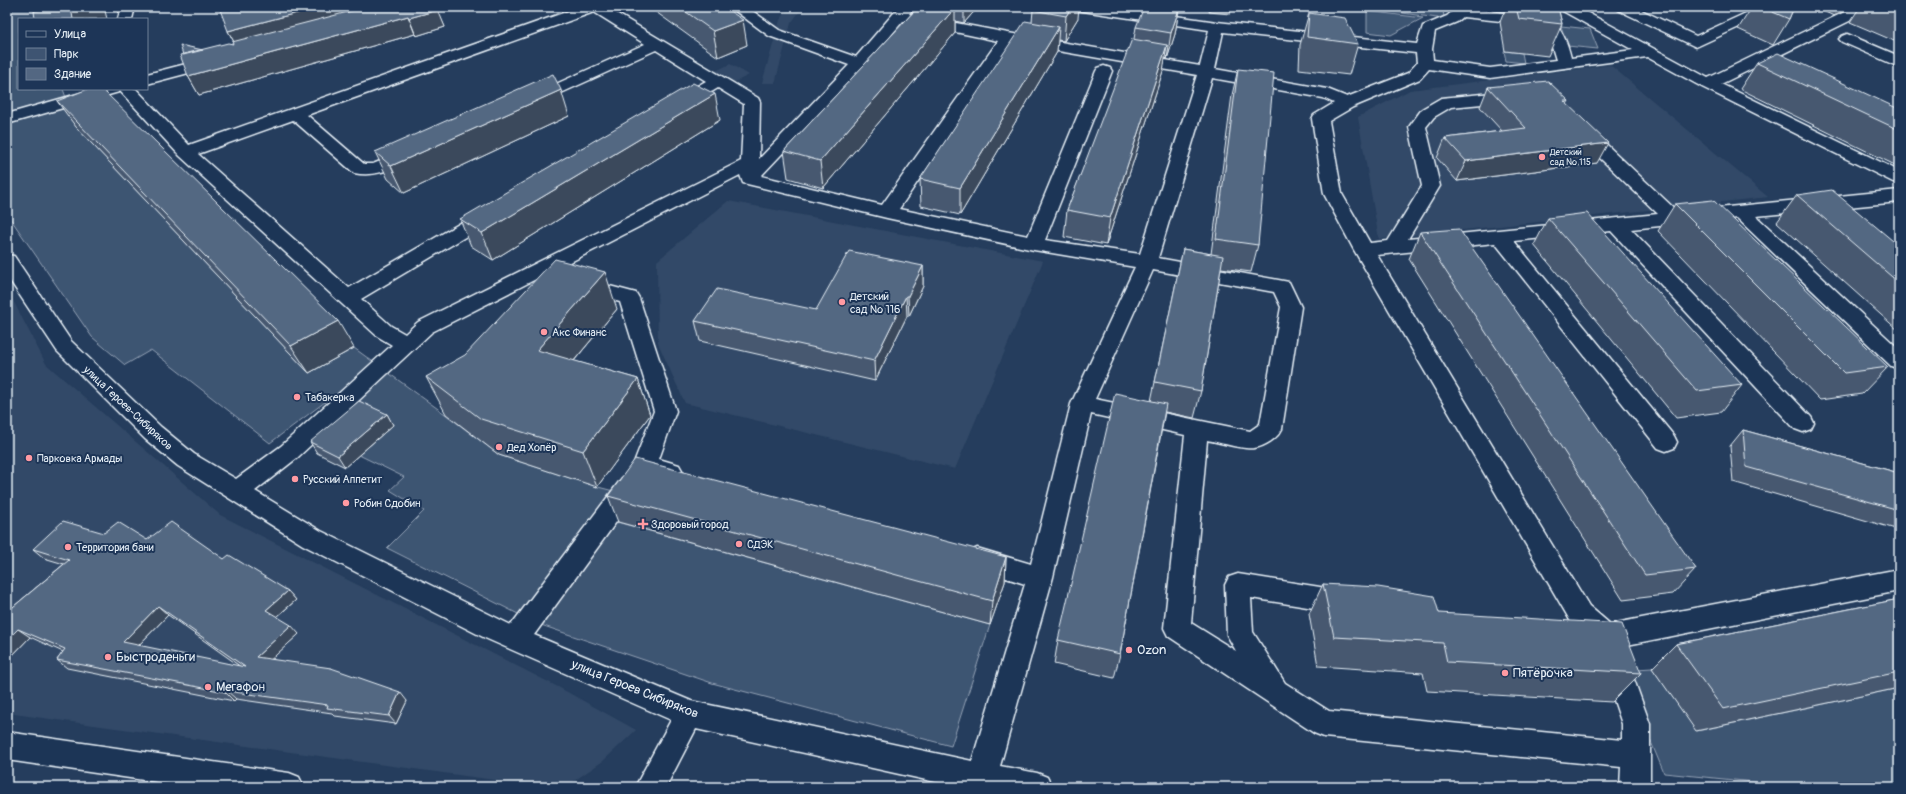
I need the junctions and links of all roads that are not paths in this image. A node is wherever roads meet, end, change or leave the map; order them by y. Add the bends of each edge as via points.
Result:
1 (128, 7) edge
2 (595, 7) edge
3 (737, 7) edge
4 (1083, 7) edge
5 (1566, 7) edge
6 (1623, 7) edge
7 (1771, 7) edge
8 (1868, 7) edge
9 (1463, 10) edge
10 (903, 11) edge
11 (126, 18) edge
12 (1217, 27) junction
13 (1008, 38) junction
14 (1847, 39) dead end
15 (657, 44) junction
16 (1651, 52) junction
17 (1425, 56) junction
18 (229, 58) edge
19 (1899, 62) edge
20 (859, 63) junction
21 (1565, 64) junction
22 (1104, 71) dead end
23 (1206, 72) junction
24 (148, 80) edge
25 (718, 81) junction
26 (1708, 84) junction
27 (109, 90) edge
28 (128, 90) edge
29 (1526, 94) edge
30 (1346, 103) junction
31 (520, 105) edge
32 (295, 113) junction
33 (663, 113) edge
34 (7, 119) edge
35 (1571, 120) edge
36 (427, 147) edge
37 (186, 152) junction
38 (749, 172) junction
39 (1899, 178) edge
40 (1899, 196) edge
41 (505, 206) edge
42 (887, 212) junction
43 (1741, 212) junction
44 (1674, 219) junction
45 (1616, 225) junction
46 (1500, 237) junction
47 (1034, 244) junction
48 (1394, 247) junction
49 (1364, 250) junction
50 (7, 261) edge
51 (1147, 262) junction
52 (534, 272) junction
53 (348, 298) junction
54 (406, 344) junction
55 (1899, 362) edge
56 (1082, 404) junction
57 (1803, 423) dead end
58 (1197, 429) junction
59 (1666, 442) dead end
60 (645, 465) junction
61 (691, 478) edge
62 (237, 491) junction
63 (282, 520) joint
64 (956, 554) edge
65 (1040, 577) junction
66 (1899, 580) edge
67 (1370, 606) edge
68 (1606, 637) junction
69 (516, 639) junction
70 (1573, 639) edge
71 (1278, 694) junction
72 (689, 714) junction
73 (18, 748) edge
74 (1635, 755) junction
75 (982, 778) junction
76 (289, 787) edge
77 (650, 787) edge
78 (1037, 787) edge
79 (1635, 787) edge

1 - 11 main road
2 - 15 main road
2 - 32 main road
3 - 20 main road via 774,33
4 - 12 main road
5 - 16 main road
6 - 7 main road via 1696,42
8 - 26 main road
9 - 17 main road via 1452,19 1428,29
9 - 21 main road via 1543,21 1555,31
10 - 13 main road
10 - 20 main road
12 - 17 main road
12 - 23 main road
13 - 23 main road
13 - 42 main road
14 - 19 main road
15 - 25 main road
15 - 31 main road
16 - 21 main road
16 - 26 main road
17 - 21 main road via 1490,73
17 - 30 main road via 1414,76
18 - 24 main road
20 - 38 main road
22 - 47 main road
23 - 30 main road via 1327,94
23 - 51 main road
25 - 33 main road
25 - 38 main road via 752,102
26 - 39 main road
27 - 34 main road
28 - 37 main road
29 - 48 main road via 1448,102 1428,113 1417,127 1431,186
30 - 49 main road via 1320,119 1333,194
32 - 36 main road via 360,169 376,169
32 - 37 main road
35 - 44 main road
37 - 53 main road
38 - 42 main road
38 - 52 main road
40 - 43 main road
41 - 53 main road
42 - 47 main road
43 - 44 main road
43 - 55 main road
44 - 45 main road
45 - 46 main road
45 - 57 main road
46 - 48 main road
46 - 59 main road
47 - 51 main road
48 - 49 main road
49 - 68 main road via 1580,614
50 - 62 main road, улица Героев-Сибиряков via 64,346 153,433 186,460
51 - 56 main road
51 - 58 main road via 1282,287 1291,307 1271,429 1253,440
52 - 54 main road via 425,327
52 - 60 main road via 629,298 665,411
53 - 54 main road via 384,331
54 - 62 main road via 289,452
56 - 58 main road
56 - 65 main road
58 - 71 main road via 1177,628
60 - 61 main road
60 - 69 main road
62 - 63 main road, улица Героев-Сибиряков
63 - 69 main road, улица Героев Сибиряков via 312,538
64 - 65 main road
65 - 75 main road
66 - 68 main road
67 - 71 main road via 1238,585 1240,636
68 - 70 main road
68 - 74 main road via 1636,724
69 - 72 main road, улица Героев Сибиряков
71 - 74 main road via 1324,724
72 - 75 main road, улица Героев Сибиряков
72 - 77 main road
73 - 76 main road
74 - 79 main road
75 - 78 main road, улица Героев Сибиряков

